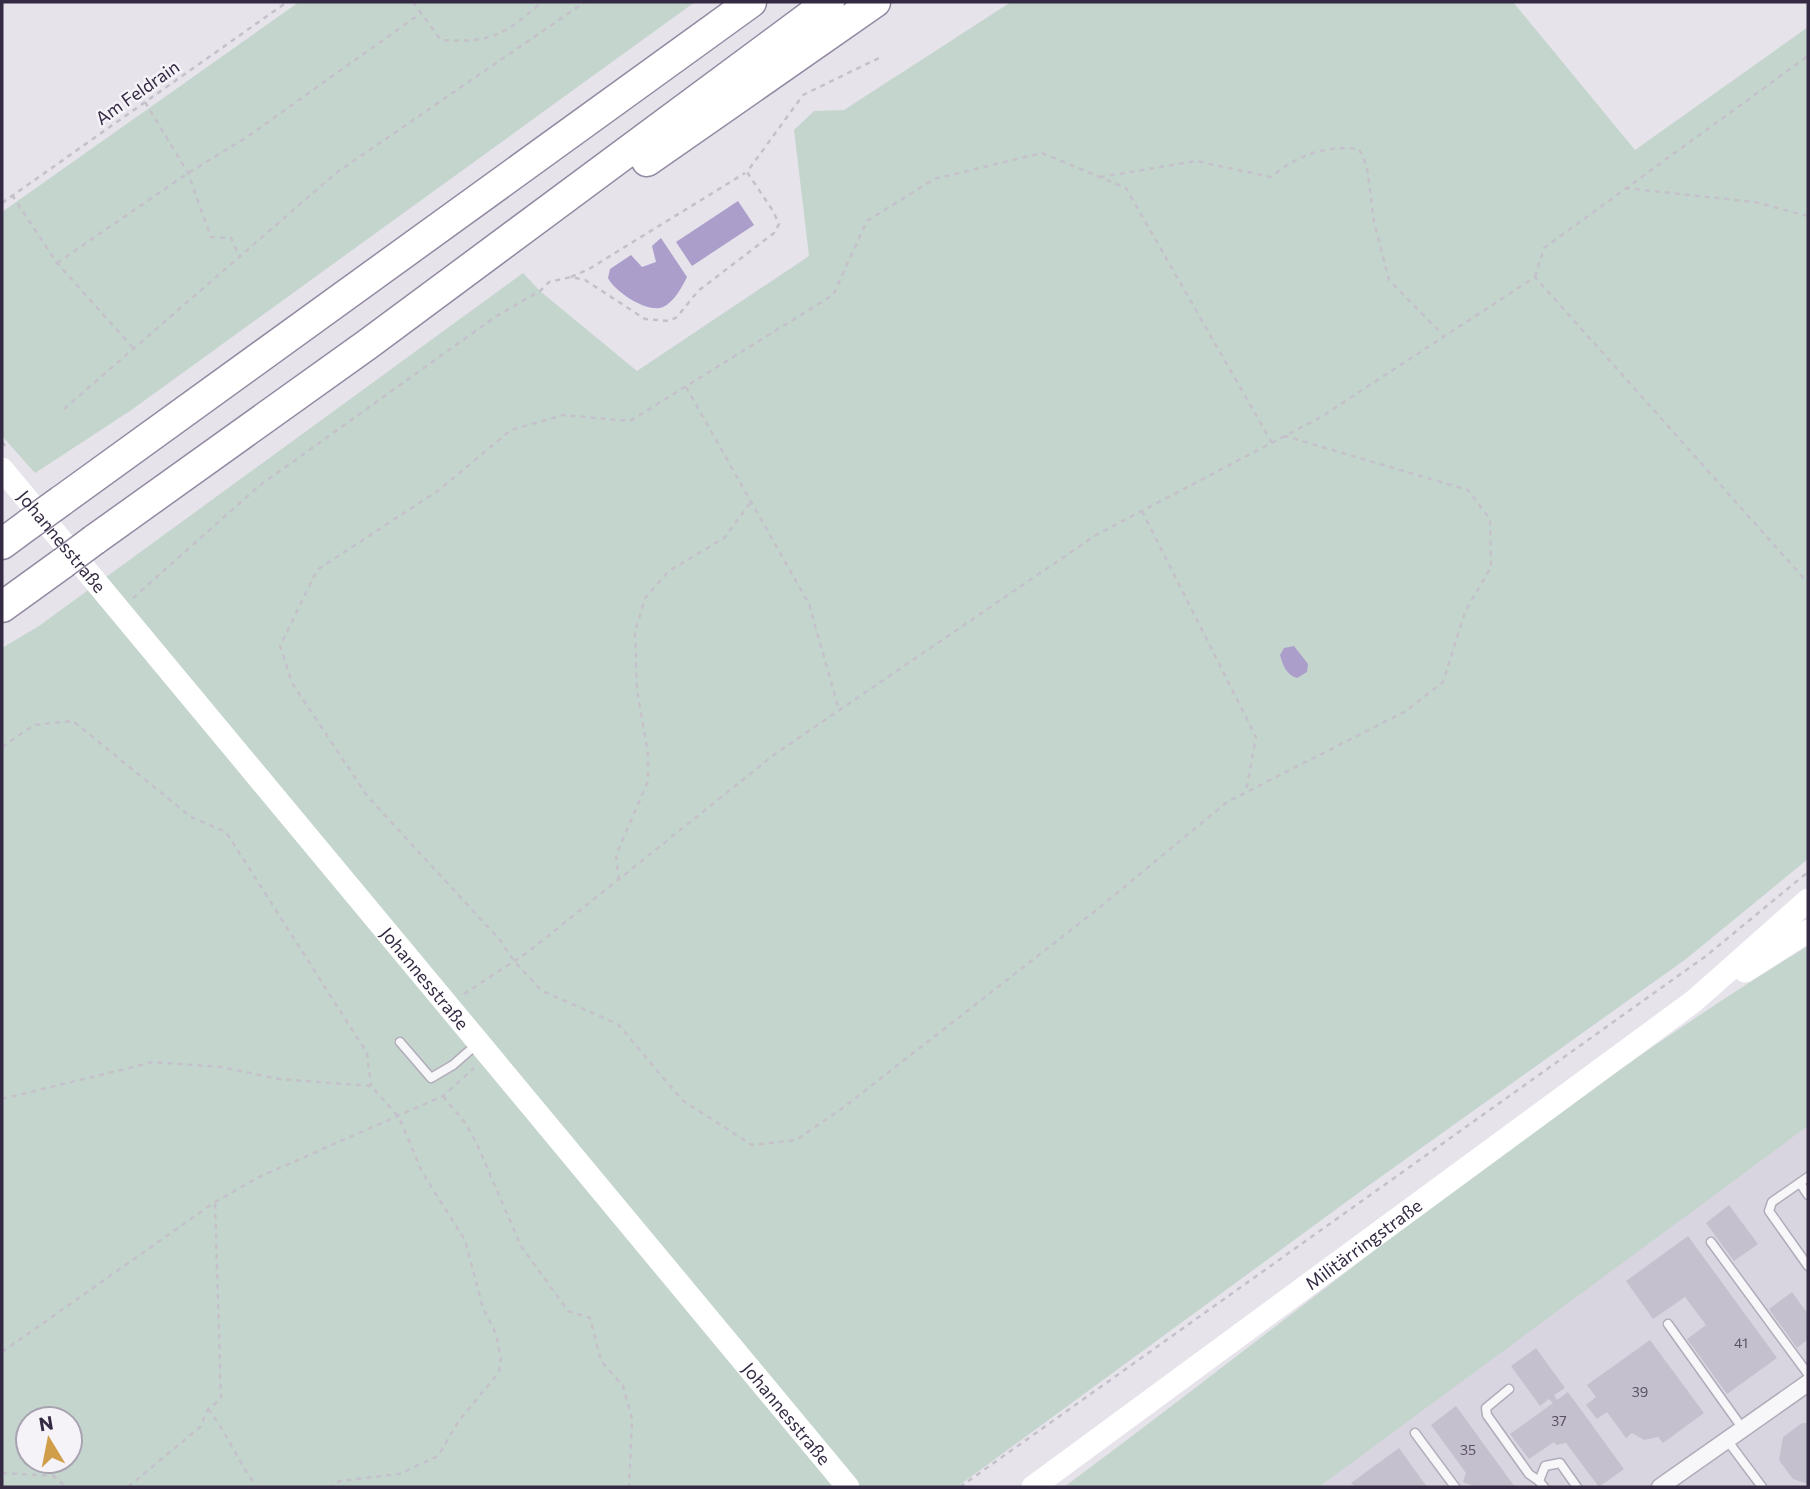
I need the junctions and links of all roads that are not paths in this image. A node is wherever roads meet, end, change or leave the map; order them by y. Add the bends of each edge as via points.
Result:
1 (751, 2) edge
2 (829, 2) edge
3 (875, 2) edge
4 (894, 2) edge
5 (815, 44) junction
6 (368, 344) junction
7 (2, 469) edge
8 (2, 544) edge
9 (2, 607) edge
10 (1808, 900) edge
11 (1808, 932) edge
12 (1694, 1001) junction
13 (400, 1042) dead end
14 (483, 1047) junction
15 (1808, 1177) edge
16 (1800, 1183) junction
17 (1808, 1195) edge
18 (1711, 1242) dead end
19 (1808, 1266) edge
20 (1668, 1324) dead end
21 (1808, 1374) edge
22 (1808, 1383) edge
23 (1509, 1389) dead end
24 (1743, 1429) junction
25 (1415, 1433) dead end
26 (1727, 1440) junction
27 (1542, 1484) edge
28 (848, 1487) edge
29 (1033, 1487) edge
30 (1455, 1487) edge
31 (1577, 1487) edge
32 (1660, 1487) edge
33 (1762, 1487) edge

1 - 8 highway, bridge
2 - 6 highway
3 - 5 highway
4 - 5 highway
5 - 6 highway via 387,342
6 - 9 highway, bridge
7 - 14 main road, Johannesstraße
10 - 12 main road, Militärringstraße
11 - 12 main road, Militärringstraße
12 - 29 main road, Militärringstraße
13 - 14 lane via 431,1078
14 - 28 main road, Johannesstraße
15 - 16 lane
16 - 17 lane
16 - 19 lane via 1772,1202 1769,1211
18 - 21 lane
20 - 24 lane
22 - 24 street
23 - 27 lane via 1486,1408 1487,1415 1529,1474
24 - 26 street
25 - 30 lane
26 - 32 street
26 - 33 lane
27 - 31 lane via 1545,1466 1560,1463

